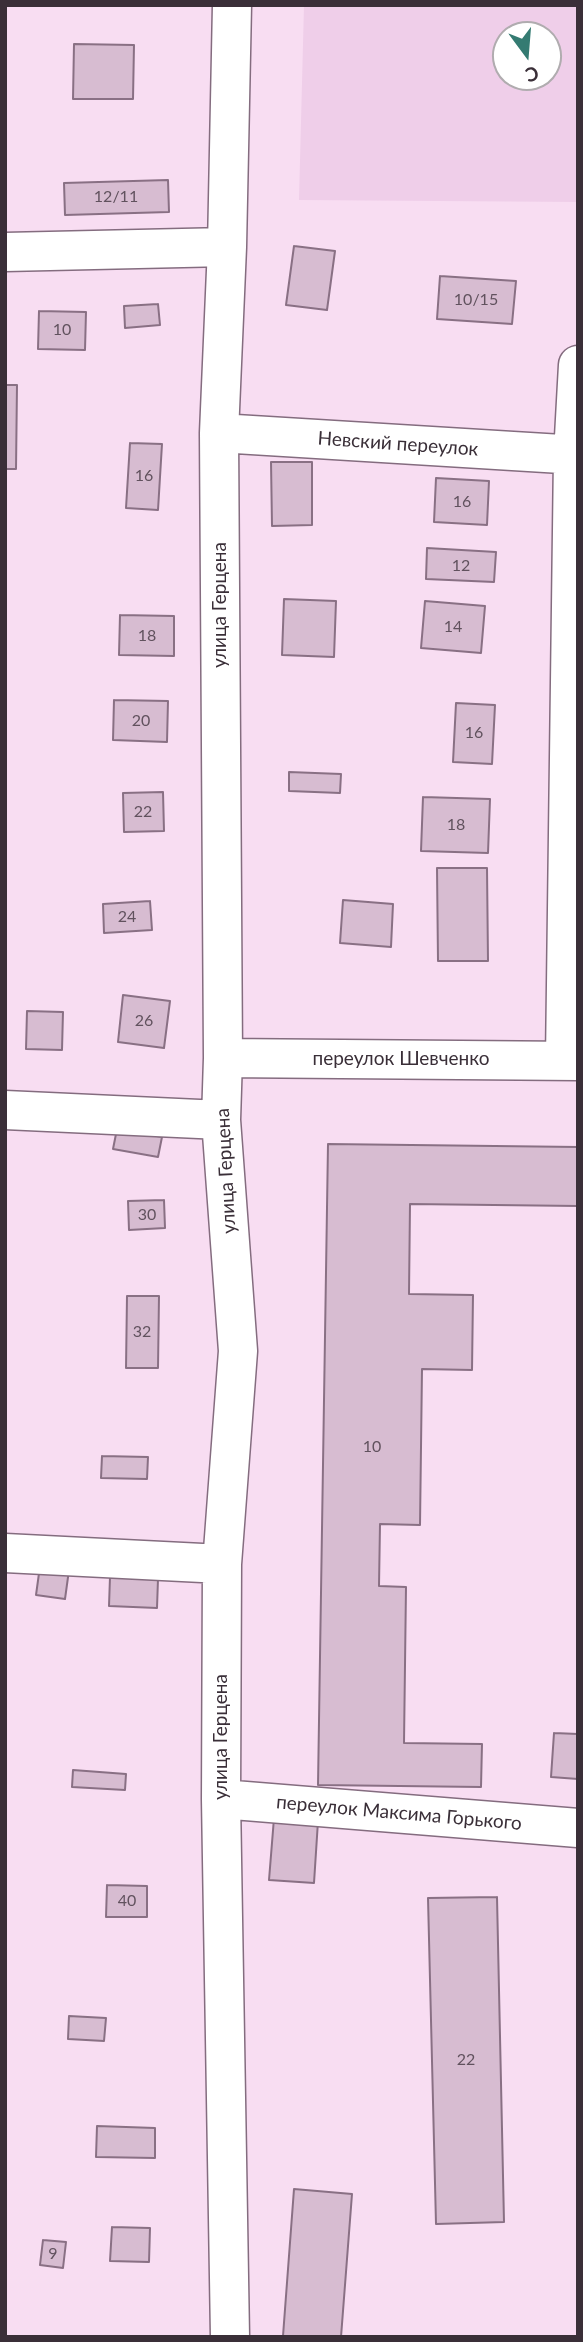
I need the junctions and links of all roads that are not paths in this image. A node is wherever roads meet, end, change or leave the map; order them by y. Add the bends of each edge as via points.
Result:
1 (232, 5) edge
2 (227, 247) junction
3 (5, 252) edge
4 (578, 365) edge
5 (219, 433) junction
6 (575, 455) edge
7 (223, 1058) junction
8 (571, 1061) edge
9 (5, 1110) edge
10 (221, 1120) junction
11 (5, 1553) edge
12 (222, 1564) junction
13 (221, 1798) junction
14 (578, 1828) edge
15 (230, 2337) edge

1 - 2 street, улица Герцена
2 - 3 street
2 - 5 street, улица Герцена
4 - 6 street
5 - 6 street, Невский переулок
5 - 7 street, улица Герцена
6 - 8 street
7 - 8 street, переулок Шевченко
7 - 10 street, улица Герцена
9 - 10 street
10 - 12 street, улица Герцена via 237,1351
11 - 12 street
12 - 13 street, улица Герцена
13 - 14 street, переулок Максима Горького
13 - 15 street, улица Герцена

